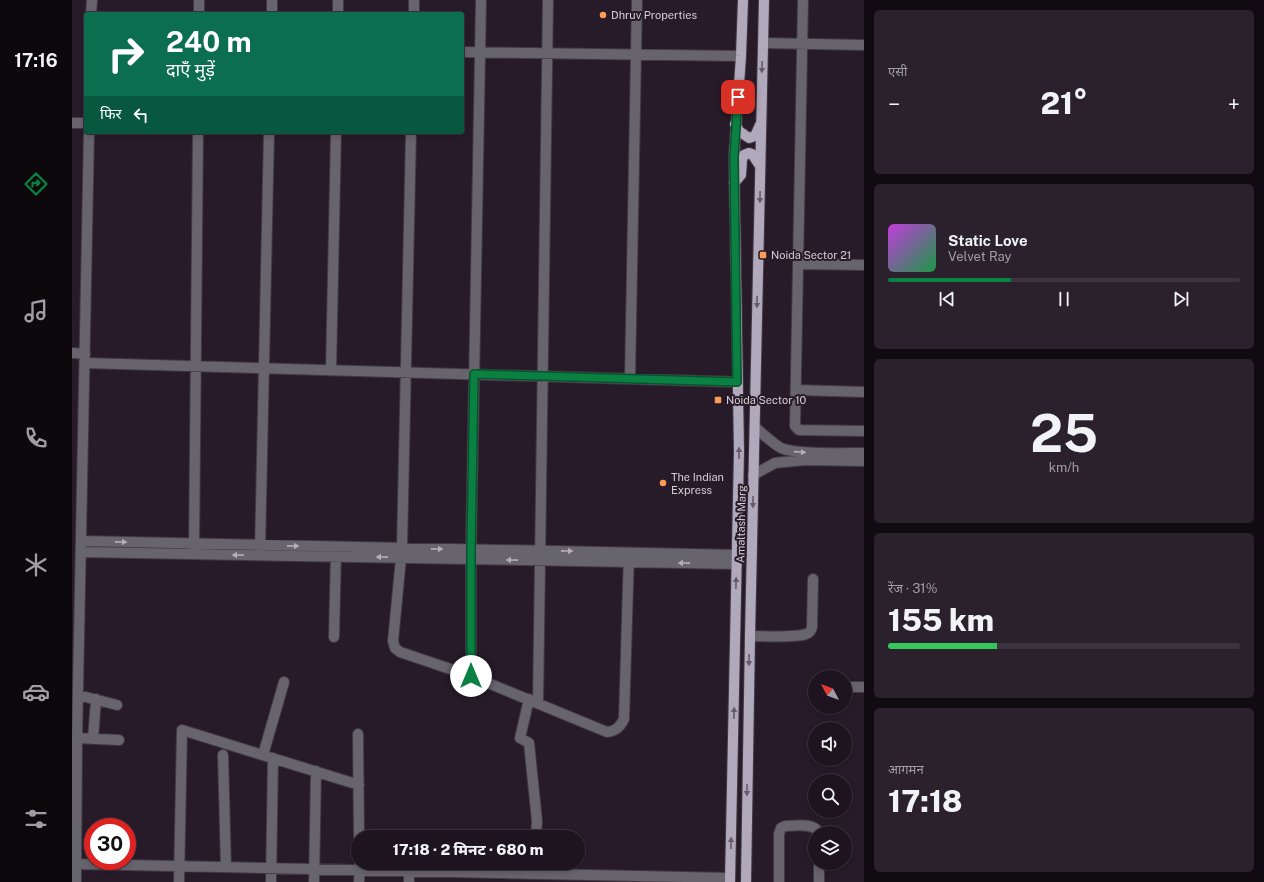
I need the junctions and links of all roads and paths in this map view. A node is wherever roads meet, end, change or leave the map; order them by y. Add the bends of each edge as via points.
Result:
1 (92, 0) edge
2 (199, 0) edge
3 (272, 0) edge
4 (338, 0) edge
5 (414, 0) edge
6 (481, 0) edge
7 (548, 0) edge
8 (637, 0) edge
9 (743, 0) edge
10 (764, 0) edge
11 (803, 0) edge
12 (91, 12) edge
13 (199, 12) edge
14 (272, 12) edge
15 (338, 12) edge
16 (414, 12) edge
17 (763, 43) junction
18 (802, 44) junction
19 (864, 45) edge
20 (464, 52) edge
21 (480, 52) junction
22 (548, 53) junction
23 (636, 55) junction
24 (741, 56) junction
25 (72, 123) edge
26 (84, 123) edge
27 (761, 123) junction
28 (735, 124) junction
29 (89, 134) edge
30 (198, 134) edge
31 (269, 134) edge
32 (336, 134) edge
33 (411, 134) edge
34 (760, 167) junction
35 (734, 183) junction
36 (799, 264) junction
37 (864, 265) edge
38 (72, 353) edge
39 (85, 358) junction
40 (196, 366) junction
41 (264, 368) junction
42 (331, 370) junction
43 (406, 372) junction
44 (474, 374) junction
45 (543, 376) junction
46 (630, 378) junction
47 (737, 382) junction
48 (797, 390) junction
49 (864, 392) edge
50 (755, 427) junction
51 (864, 431) edge
52 (781, 448) junction
53 (862, 457) edge
54 (779, 463) junction
55 (754, 475) junction
56 (82, 541) junction
57 (194, 543) junction
58 (260, 550) junction
59 (82, 552) junction
60 (336, 552) junction
61 (402, 553) junction
62 (194, 554) junction
63 (471, 554) junction
64 (541, 556) junction
65 (629, 557) junction
66 (737, 560) junction
67 (813, 579) dead end
68 (750, 636) junction
69 (334, 637) dead end
70 (471, 676) junction
71 (284, 682) dead end
72 (852, 686) edge
73 (864, 687) edge
74 (78, 696) junction
75 (96, 700) junction
76 (533, 701) junction
77 (117, 705) dead end
78 (358, 734) dead end
79 (75, 737) edge
80 (93, 739) junction
81 (119, 740) dead end
82 (223, 755) dead end
83 (263, 755) junction
84 (273, 758) junction
85 (316, 771) junction
86 (359, 785) junction
87 (808, 826) edge
88 (359, 830) edge
89 (536, 830) edge
90 (76, 864) junction
91 (179, 866) junction
92 (226, 867) junction
93 (351, 867) edge
94 (271, 868) junction
95 (314, 869) junction
96 (360, 870) edge
97 (397, 870) edge
98 (530, 870) edge
99 (819, 870) edge
100 (409, 871) junction
101 (529, 874) junction
102 (451, 877) edge
103 (502, 878) edge
104 (599, 879) edge
105 (730, 880) edge
106 (76, 882) edge
107 (179, 882) edge
108 (271, 882) edge
109 (314, 882) edge
110 (359, 882) edge
111 (409, 882) edge
112 (746, 882) edge
113 (779, 882) edge
114 (819, 882) edge

1 - 12 street
2 - 13 street
3 - 14 street
4 - 15 street
5 - 16 street
6 - 21 street
7 - 22 street
8 - 23 street
9 - 24 main road, Amaltash Marg
10 - 17 main road, Amaltash Marg
11 - 18 street
17 - 18 street
17 -> 27 main road, Amaltash Marg
18 - 19 street
18 - 36 street
20 - 21 street
21 - 22 street
21 - 44 street
22 - 23 street
22 - 45 street
23 - 24 street
23 - 46 street
24 - 28 main road, Amaltash Marg
25 - 26 street
27 - 28 main road via 755,136 749,138 739,131
27 - 34 main road, Amaltash Marg
28 - 35 main road, Amaltash Marg
29 - 39 street
30 - 40 street
31 - 41 street
32 - 42 street
33 - 43 street
34 - 35 main road, Amaltash Marg via 752,154 744,155 741,175
34 -> 50 main road, Amaltash Marg via 762,263
35 - 47 main road, Amaltash Marg
36 - 37 street
36 - 48 street
38 - 39 street
39 - 40 street
39 - 56 street
40 - 41 street
40 - 57 street
41 - 42 street
41 - 58 street
42 - 43 street
43 - 44 street
43 - 61 street
44 - 45 street
44 - 63 street
45 - 46 street
45 - 64 street
46 - 47 street
66 -> 47 main road, Amaltash Marg
48 - 49 street
48 - 51 street via 797,429
50 - 52 street
50 - 55 main road, Amaltash Marg
52 -> 53 street
52 - 54 street via 785,454
53 - 54 street
54 - 55 street
55 -> 68 main road, Amaltash Marg
56 -> 57 street
56 - 59 street
57 - 58 street
57 - 62 street
58 - 60 street
58 -> 62 street
59 - 62 street
59 - 74 street
60 - 61 street
60 - 69 street
61 - 63 street
61 - 70 street via 393,641 395,648 400,652
63 - 64 street
63 - 70 street
64 - 65 street
64 - 76 street
65 - 66 street
65 - 76 street via 624,720 614,732 607,732
105 -> 66 main road, Amaltash Marg
67 - 68 street via 810,632 792,636
68 -> 112 main road, Amaltash Marg
70 - 76 street
71 - 83 street
72 - 73 street
74 - 75 street
74 - 79 street
75 - 77 street
75 - 80 street
76 - 89 street via 520,738 529,743
78 - 86 street
79 - 80 street
79 - 90 street
80 - 81 street
82 - 92 street
83 - 84 street
83 - 91 street via 182,730
84 - 85 street
84 - 94 street
85 - 86 street
85 - 95 street
86 - 88 street
87 - 113 street via 781,828
90 - 91 street
90 - 106 street
91 - 92 street
91 - 107 street
92 - 94 street
93 - 95 street
94 - 95 street
94 - 108 street
95 - 109 street
96 - 110 street
97 - 100 street
98 - 101 street
99 - 114 street
100 - 102 street
100 - 111 street
101 - 103 street
101 - 104 street
102 - 103 street
104 - 105 street

